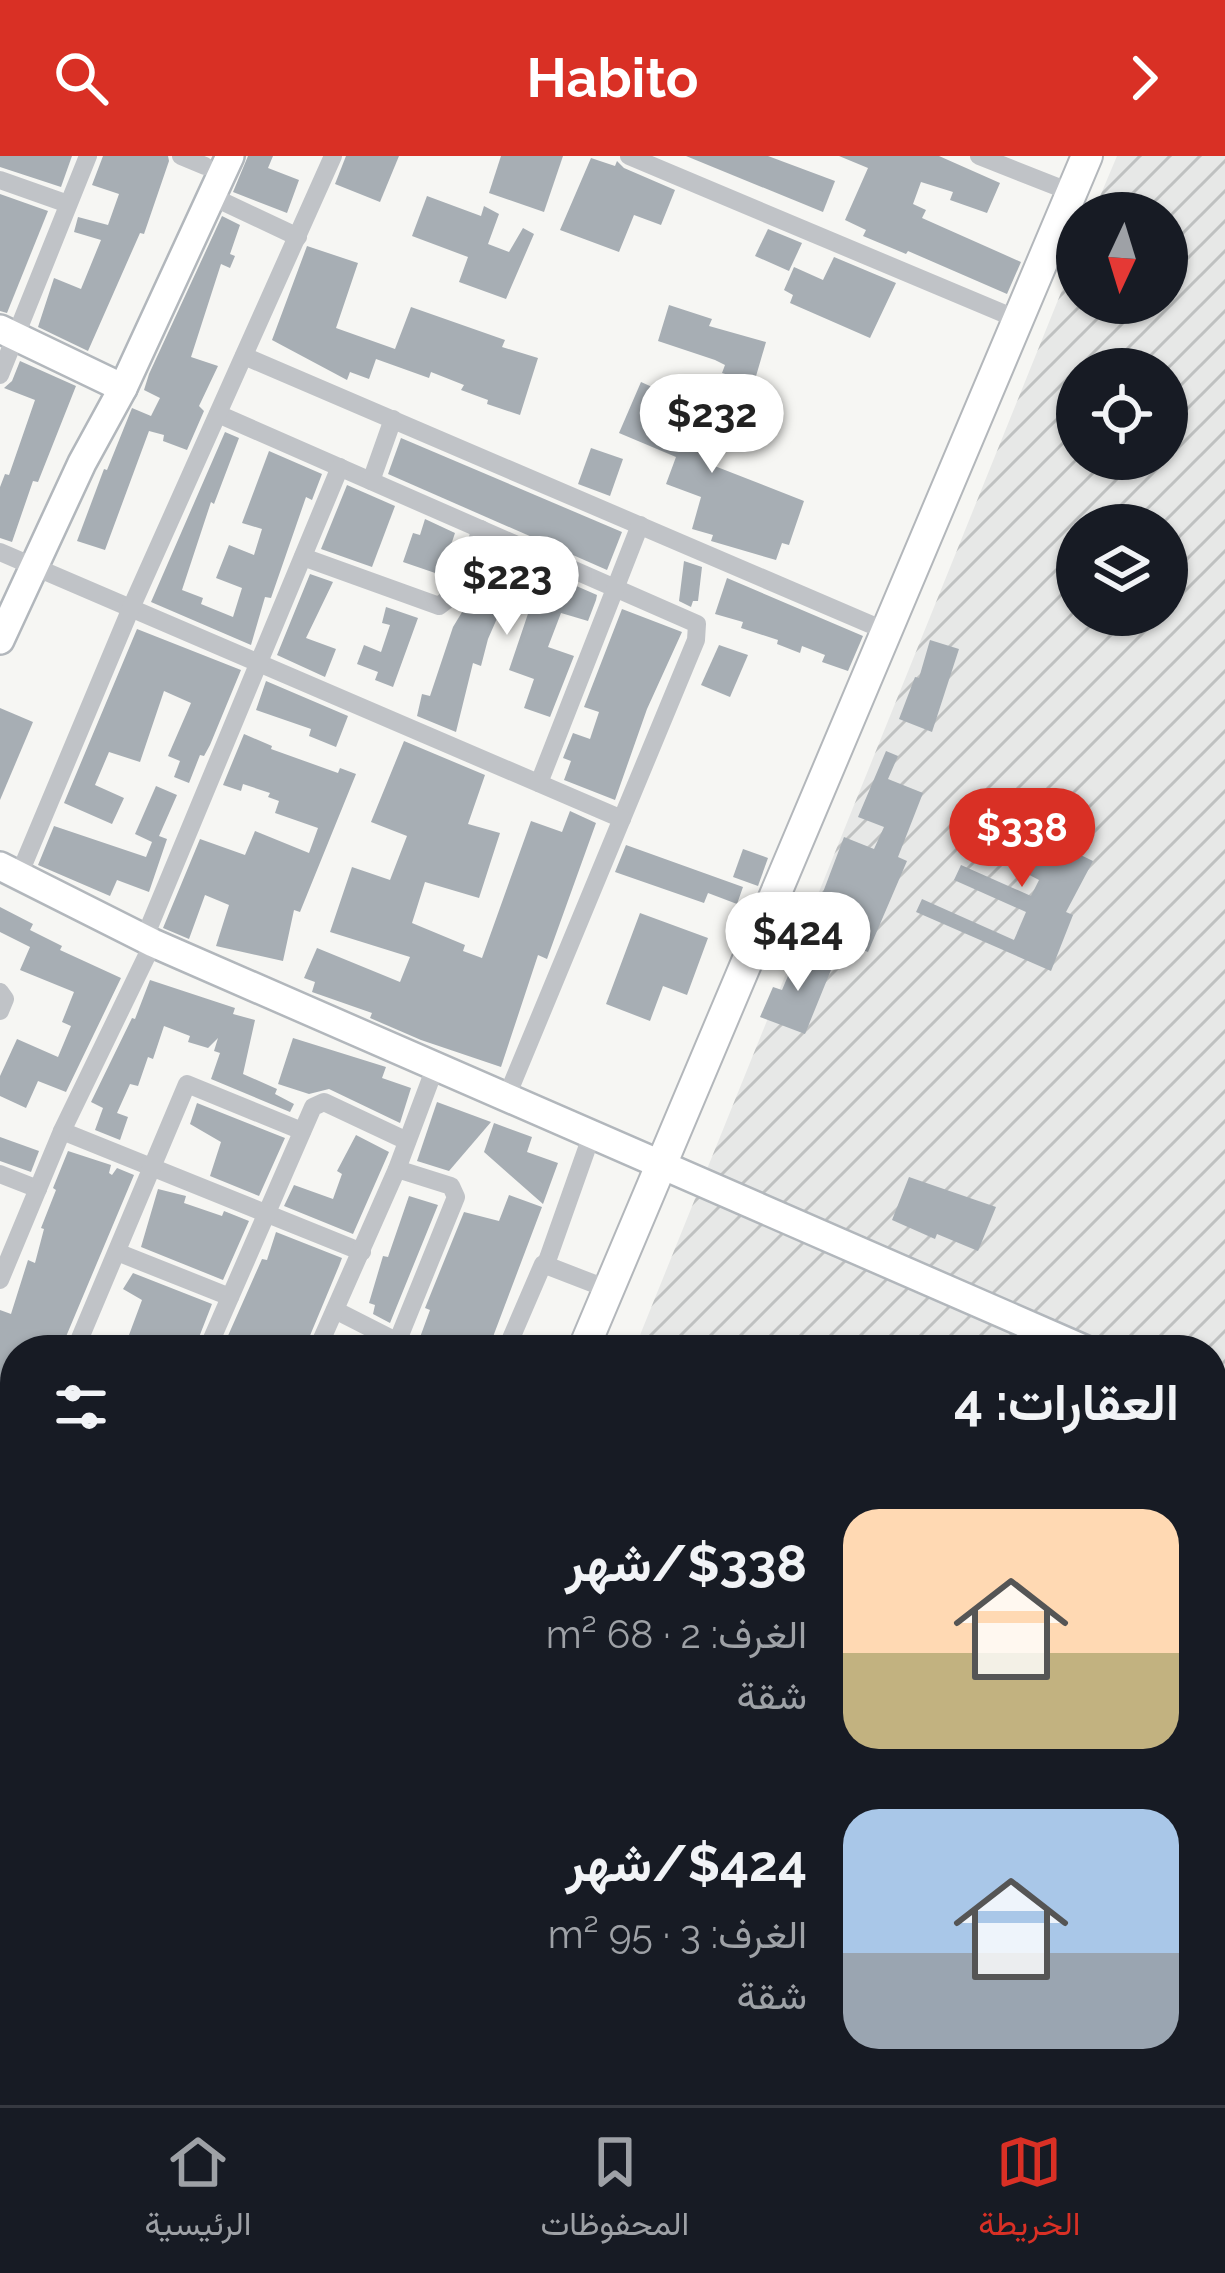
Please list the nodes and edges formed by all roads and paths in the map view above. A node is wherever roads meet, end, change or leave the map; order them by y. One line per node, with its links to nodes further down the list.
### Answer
1 (88, 156): 12 (street)
2 (333, 156): 14 (street)
3 (628, 156): 15 (street)
4 (979, 156): 9 (street)
5 (1087, 156): 10 (main road)
6 (1098, 156): 46 (main road)
7 (206, 159): 11 (street); 19 (street)
8 (0, 180): 12 (street)
9 (1070, 192)
10 (1073, 192)
11 (211, 196): 14 (street); 19 (street)
12 (68, 204): 16 (street)
13 (1056, 233): 15 (main road)
14 (298, 238): 17 (street)
15 (1019, 320): 31 (main road)
16 (9, 333): 18 (street); 19 (street)
17 (244, 356): 20 (street); 21 (street)
18 (0, 375)
19 (117, 384): 28 (street)
20 (218, 414): 22 (street); 30 (street)
21 (394, 419): 23 (street); 24 (street)
22 (340, 467): 23 (street); 27 (street)
23 (371, 481): 25 (street)
24 (640, 525): 29 (street); 31 (street)
25 (481, 530): 27 (street); 29 (street)
26 (0, 552): 28 (street)
27 (303, 557): 33 (street)
28 (32, 566): 30 (street); 32 (street)
29 (615, 587): 34 (street); 35 (street)
30 (131, 608): 33 (street); 36 (street)
31 (886, 632): 46 (main road)
32 (0, 640)
33 (261, 662): 34 (street); 37 (street)
34 (539, 783): 35 (street)
35 (622, 819): 41 (street)
36 (5, 869): 37 (street)
37 (148, 941): 40 (street); 43 (street)
38 (0, 992): 39 (street)
39 (0, 1011)
40 (436, 1065): 41 (street); 45 (street)
41 (507, 1096): 44 (street)
42 (302, 1130): 45 (street); 47 (street); 51 (street)
43 (62, 1131): 47 (street); 50 (street)
44 (592, 1134): 46 (street); 54 (street)
45 (407, 1141): 48 (street)
46 (665, 1166): 56 (main road); 67 (street)
47 (152, 1167): 51 (street); 52 (street)
48 (397, 1169): 53 (street); 63 (street)
49 (0, 1174): 50 (street)
50 (38, 1189): 55 (street)
51 (267, 1214): 53 (street); 57 (street)
52 (117, 1252): 57 (street); 59 (street)
53 (362, 1252): 58 (street)
54 (546, 1264): 56 (street); 64 (street)
55 (0, 1277)
56 (614, 1291): 65 (main road); 66 (main road)
57 (230, 1297): 60 (street)
58 (334, 1310): 61 (street); 62 (street)
59 (81, 1335)
60 (214, 1335)
61 (323, 1335)
62 (384, 1335)
63 (400, 1335)
64 (512, 1335)
65 (591, 1335)
66 (601, 1335)
67 (1052, 1335)

